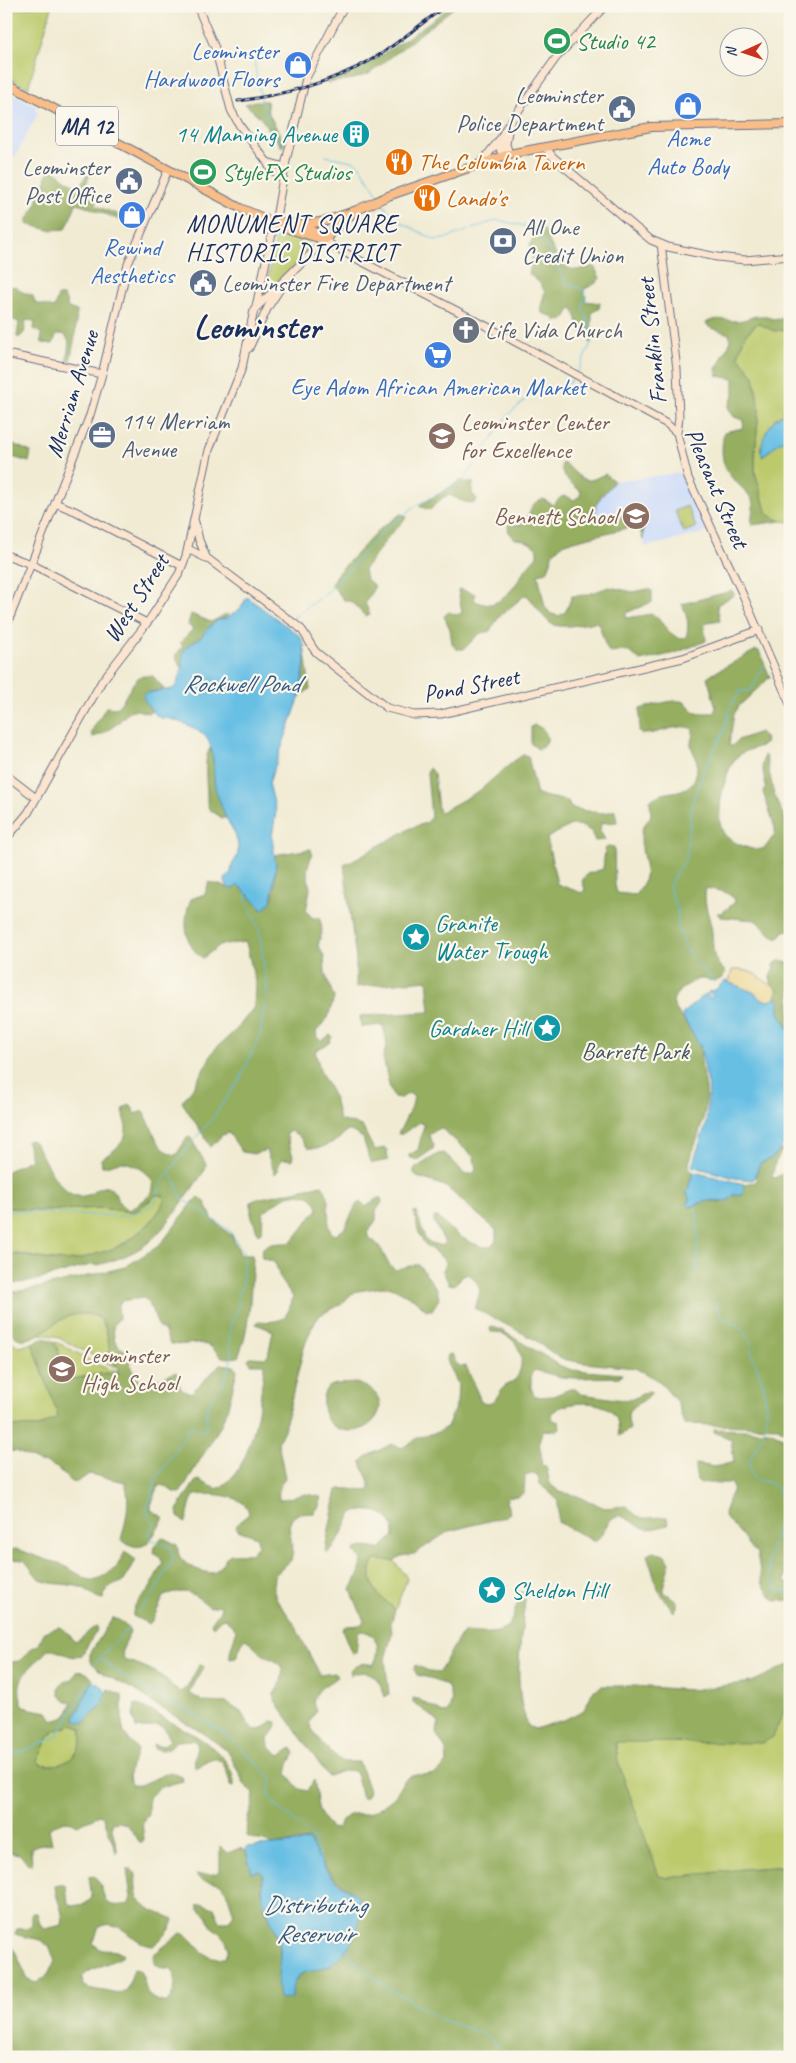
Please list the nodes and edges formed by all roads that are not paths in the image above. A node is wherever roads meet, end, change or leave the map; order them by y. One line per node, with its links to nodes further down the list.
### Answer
1 (197, 6): 10 (street)
2 (344, 6): 12 (street, West Street)
3 (605, 6): 6 (street)
4 (6, 83): 13 (main road, MA 12)
5 (790, 124): 8 (main road, MA 12)
6 (509, 125): 7 (street); 9 (street)
7 (502, 134): 9 (street); 11 (street)
8 (545, 147): 9 (main road, MA 12); 19 (street)
9 (506, 155): 11 (main road, MA 12)
10 (267, 162): 12 (street); 14 (street)
11 (481, 163): 15 (main road, MA 12)
12 (285, 167): 14 (street, West Street)
13 (168, 170): 16 (main road, MA 12); 25 (street, Merriam Avenue)
14 (283, 176): 16 (street, West Street)
15 (357, 210): 17 (main road, MA 12); 18 (main road, MA 12)
16 (274, 222): 17 (main road, MA 12); 18 (main road, MA 12); 22 (street, West Street)
17 (301, 225): 18 (main road)
18 (325, 240): 21 (street); 26 (street, Pleasant Street)
19 (661, 244): 20 (street); 26 (street, Franklin Street)
20 (790, 256)
21 (284, 282): 22 (street); 24 (street, West Street)
22 (256, 306): 24 (street, West Street)
23 (6, 354): 25 (street)
24 (245, 354): 28 (street, West Street)
25 (102, 374): 27 (street, Merriam Avenue)
26 (677, 433): 36 (street, Pleasant Street)
27 (55, 503): 32 (street, Merriam Avenue); 33 (street)
28 (194, 520): 29 (street, West Street); 31 (street, Pond Street)
29 (188, 549): 31 (street, Pond Street); 33 (street, West Street)
30 (6, 555): 32 (street)
31 (208, 559): 36 (street, Pond Street)
32 (32, 564): 34 (street); 35 (street, Merriam Avenue)
33 (182, 566): 34 (street, West Street)
34 (147, 623): 39 (street, West Street)
35 (6, 627)
36 (758, 630): 37 (street, Pleasant Street)
37 (790, 704)
38 (6, 775): 39 (street)
39 (36, 798): 40 (street, West Street)
40 (6, 839)

